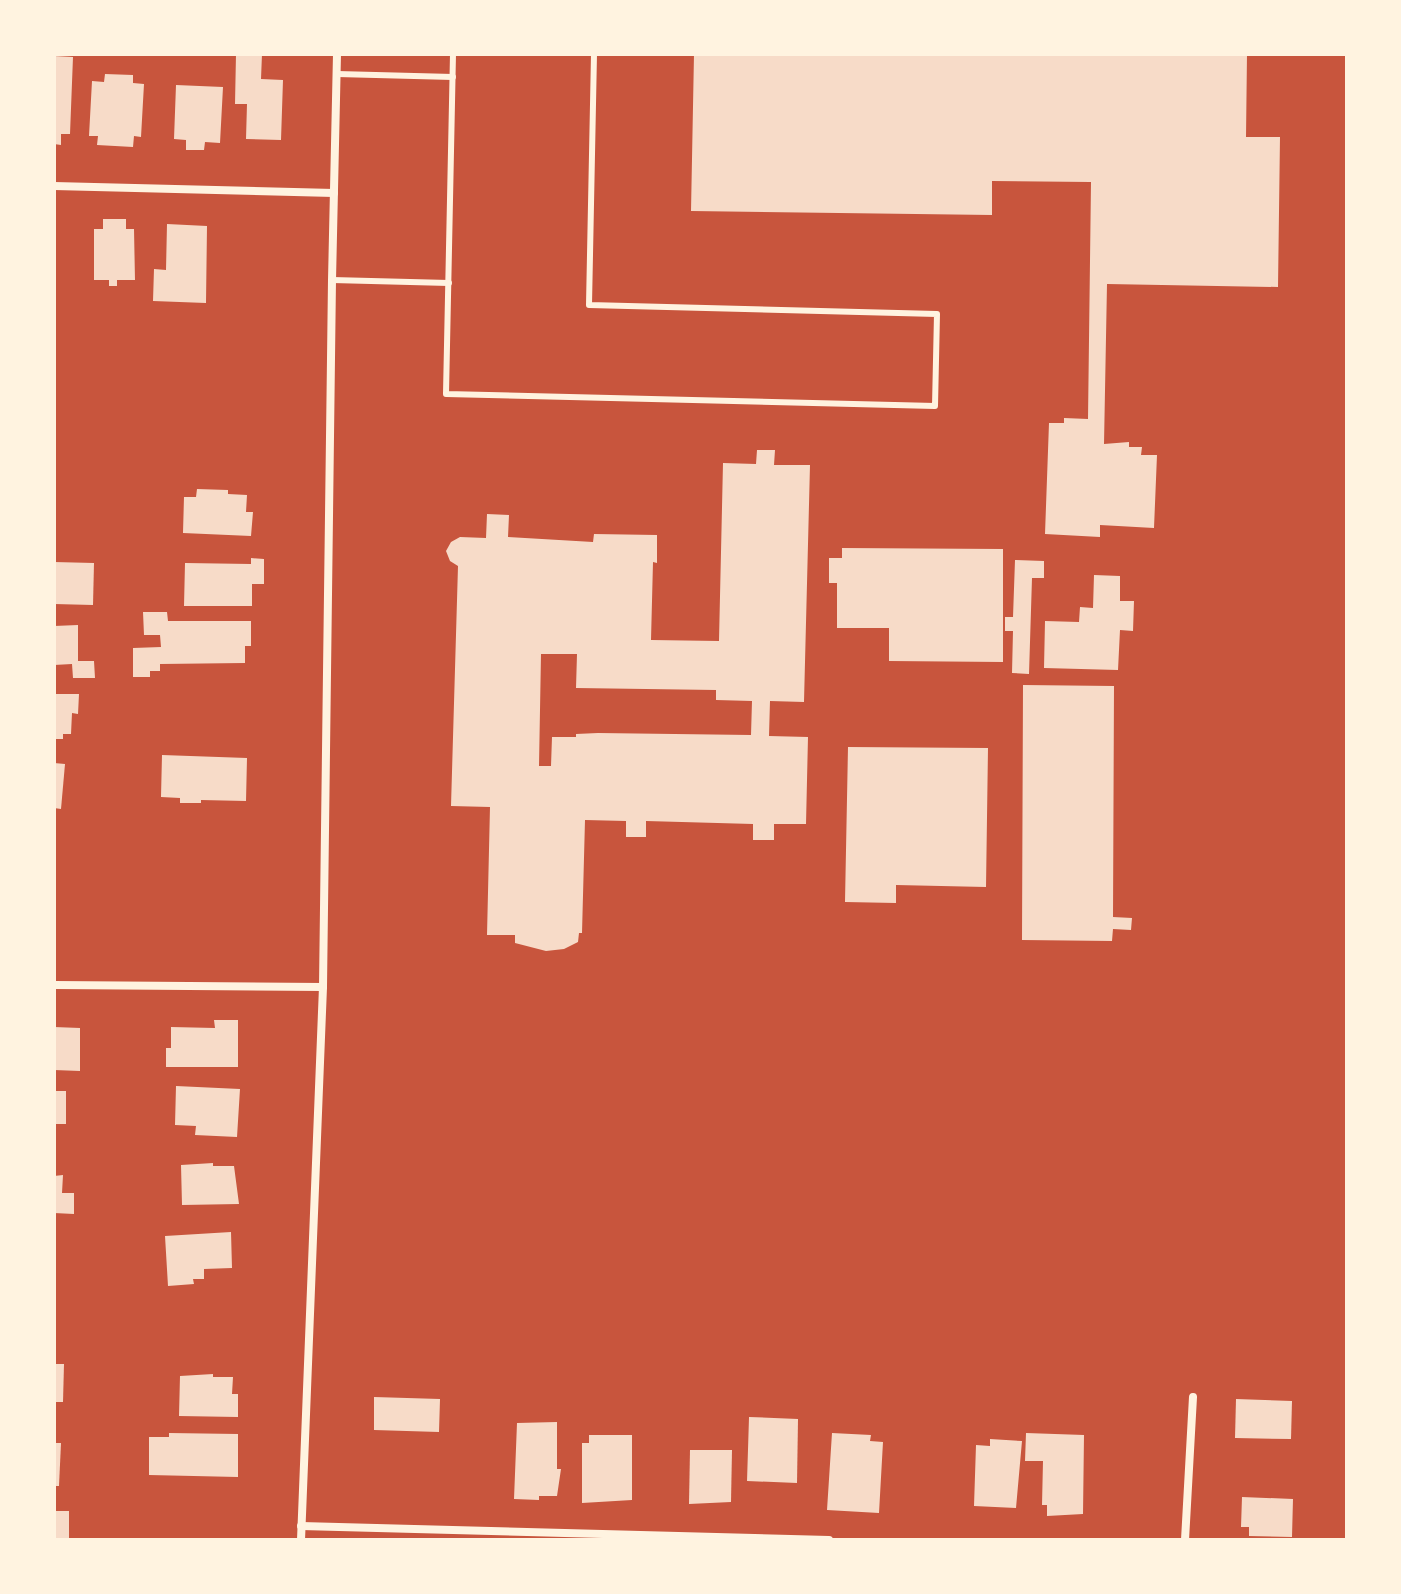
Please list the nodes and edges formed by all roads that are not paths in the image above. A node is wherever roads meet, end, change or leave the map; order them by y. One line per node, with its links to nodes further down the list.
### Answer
1 (337, 54): 4 (street)
2 (453, 54): 5 (lane)
3 (594, 54): 9 (lane)
4 (337, 74): 5 (lane); 7 (street)
5 (453, 77): 9 (lane)
6 (54, 186): 7 (street)
7 (334, 193): 8 (street)
8 (332, 280): 9 (lane); 11 (street)
9 (449, 283)
10 (54, 985): 11 (street)
11 (323, 987): 13 (street)
12 (1193, 1397): 16 (street)
13 (301, 1526): 14 (street); 15 (street)
14 (301, 1540)
15 (829, 1540)
16 (1185, 1540)

